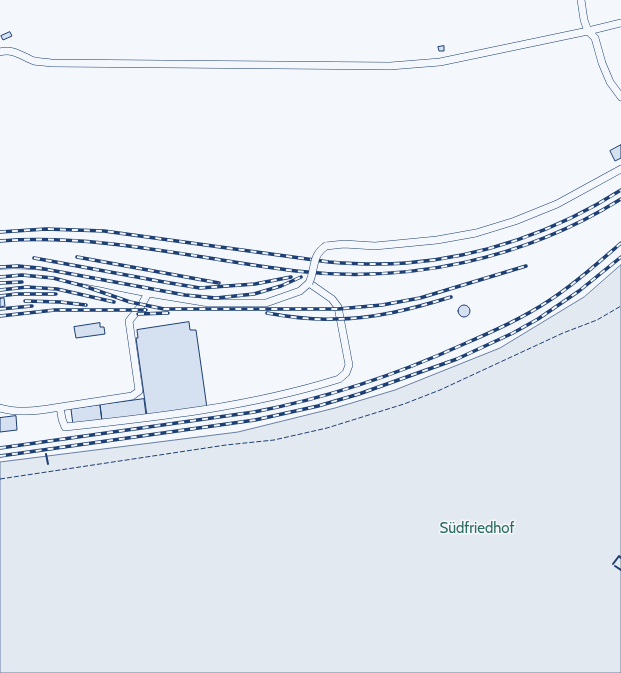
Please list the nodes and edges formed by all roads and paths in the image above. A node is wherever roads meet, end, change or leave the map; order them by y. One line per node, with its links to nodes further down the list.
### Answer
1 (581, 0): 3 (lane)
2 (621, 24): 3 (lane)
3 (588, 32): 4 (lane); 5 (lane)
4 (0, 52)
5 (621, 97)
6 (621, 169): 8 (lane, bridge)
7 (0, 273): 9 (lane)
8 (309, 283): 9 (lane); 10 (lane)
9 (148, 293): 10 (lane)
10 (60, 407): 11 (lane)
11 (0, 408)

